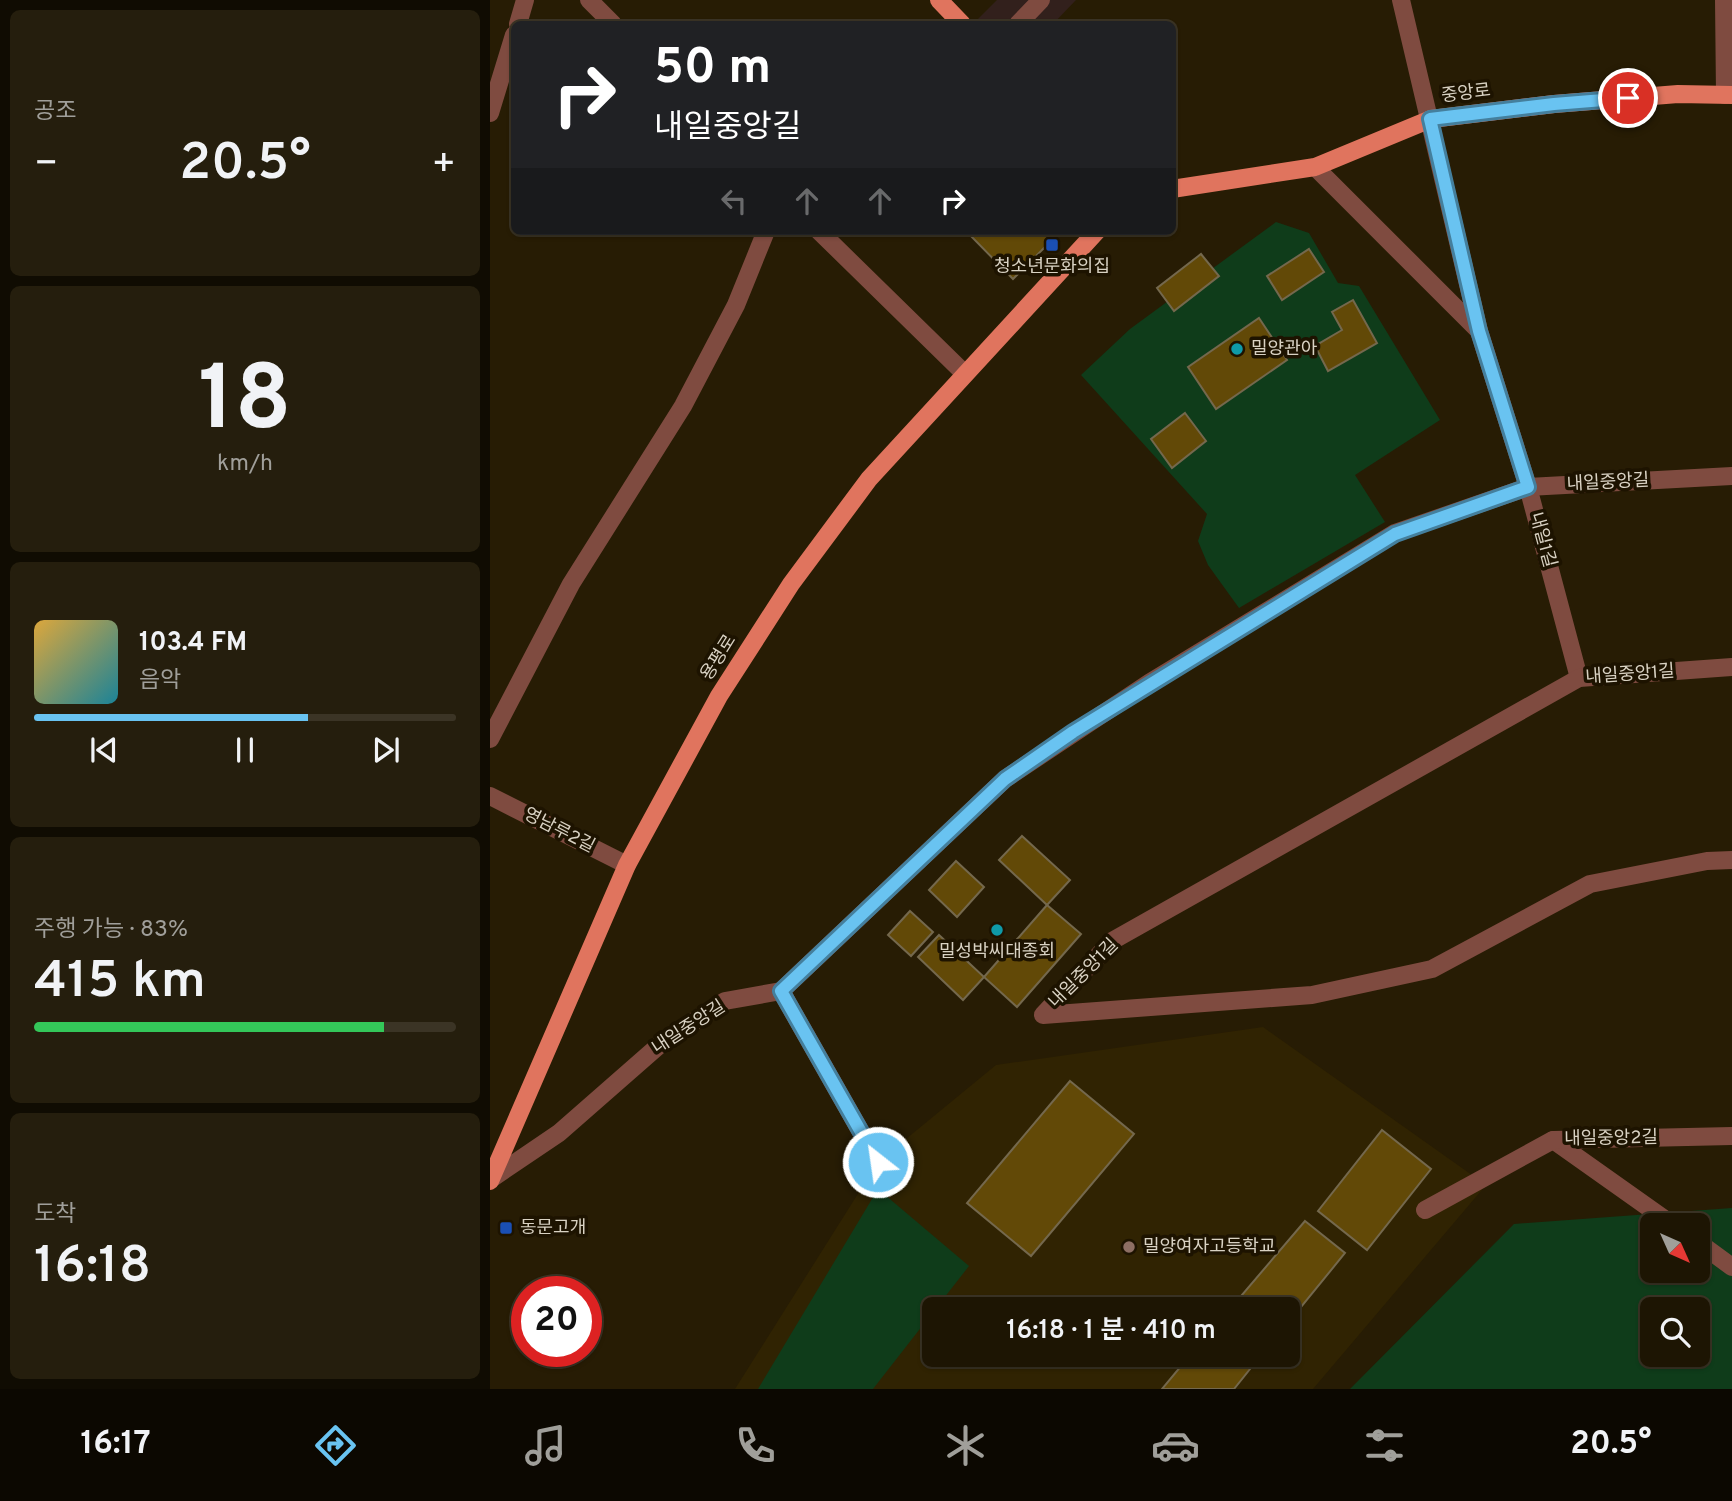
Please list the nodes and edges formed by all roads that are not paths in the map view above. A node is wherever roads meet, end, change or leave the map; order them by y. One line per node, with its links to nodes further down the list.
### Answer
1 (525, 0): 7 (street)
2 (589, 0): 8 (street)
3 (939, 0): 9 (main road)
4 (1041, 0): 10 (street)
5 (1401, 0): 14 (street, 내일1길)
6 (1724, 0): 12 (street)
7 (519, 21)
8 (610, 21)
9 (959, 21)
10 (1021, 21)
11 (511, 45): 13 (street)
12 (1728, 95): 14 (main road, 중앙로)
13 (490, 113)
14 (1430, 119): 15 (main road, 중앙로); 20 (street, 내일1길)
15 (1315, 166): 16 (main road, 중앙로); 20 (street)
16 (1176, 188)
17 (764, 235): 26 (street)
18 (823, 235): 21 (street)
19 (1093, 235): 21 (main road, 용평로)
20 (1479, 331): 23 (street, 내일1길)
21 (965, 374): 29 (main road, 용평로)
22 (1732, 476): 23 (street, 내일중앙길)
23 (1528, 487): 25 (street, 내일1길); 30 (street, 내일중앙길)
24 (1732, 667): 25 (street, 내일중앙1길)
25 (1579, 678): 28 (street, 내일중앙1길)
26 (490, 739)
27 (490, 796): 29 (street, 영남루2길)
28 (1732, 860)
29 (627, 865): 34 (main road, 용평로)
30 (781, 991): 33 (street); 34 (street, 내일중앙길)
31 (1732, 1136): 32 (street, 내일중앙2길)
32 (1553, 1140): 35 (street); 36 (street, 내일중앙2길)
33 (878, 1162)
34 (490, 1180)
35 (1425, 1210)
36 (1656, 1213)
37 (1710, 1251): 38 (street)
38 (1732, 1267)

